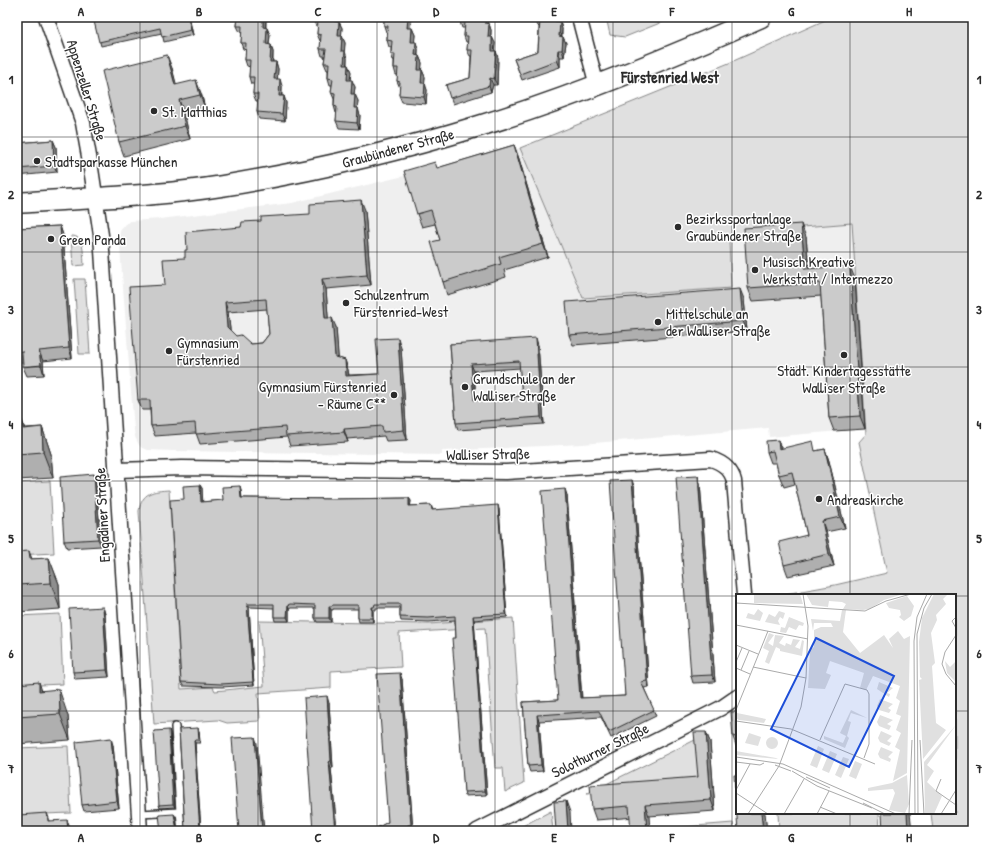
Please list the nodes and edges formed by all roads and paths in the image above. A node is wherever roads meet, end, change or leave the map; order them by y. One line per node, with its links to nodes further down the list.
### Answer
1 (46, 17): 5 (street, Appenzeller Straße)
2 (579, 17): 4 (street)
3 (761, 17): 4 (street, Graubündener Straße)
4 (597, 86): 5 (street, Graubündener Straße)
5 (96, 198): 6 (street, Graubündener Straße); 7 (street, Engadiner Straße)
6 (17, 204)
7 (117, 470): 8 (street, Walliser Straße); 12 (street, Engadiner Straße)
8 (744, 594)
9 (736, 698): 15 (street, Solothurner Straße)
10 (175, 727): 11 (lane)
11 (180, 812): 12 (lane); 14 (lane)
12 (139, 814): 13 (street, Engadiner Straße)
13 (140, 831)
14 (182, 831)
15 (476, 831)

